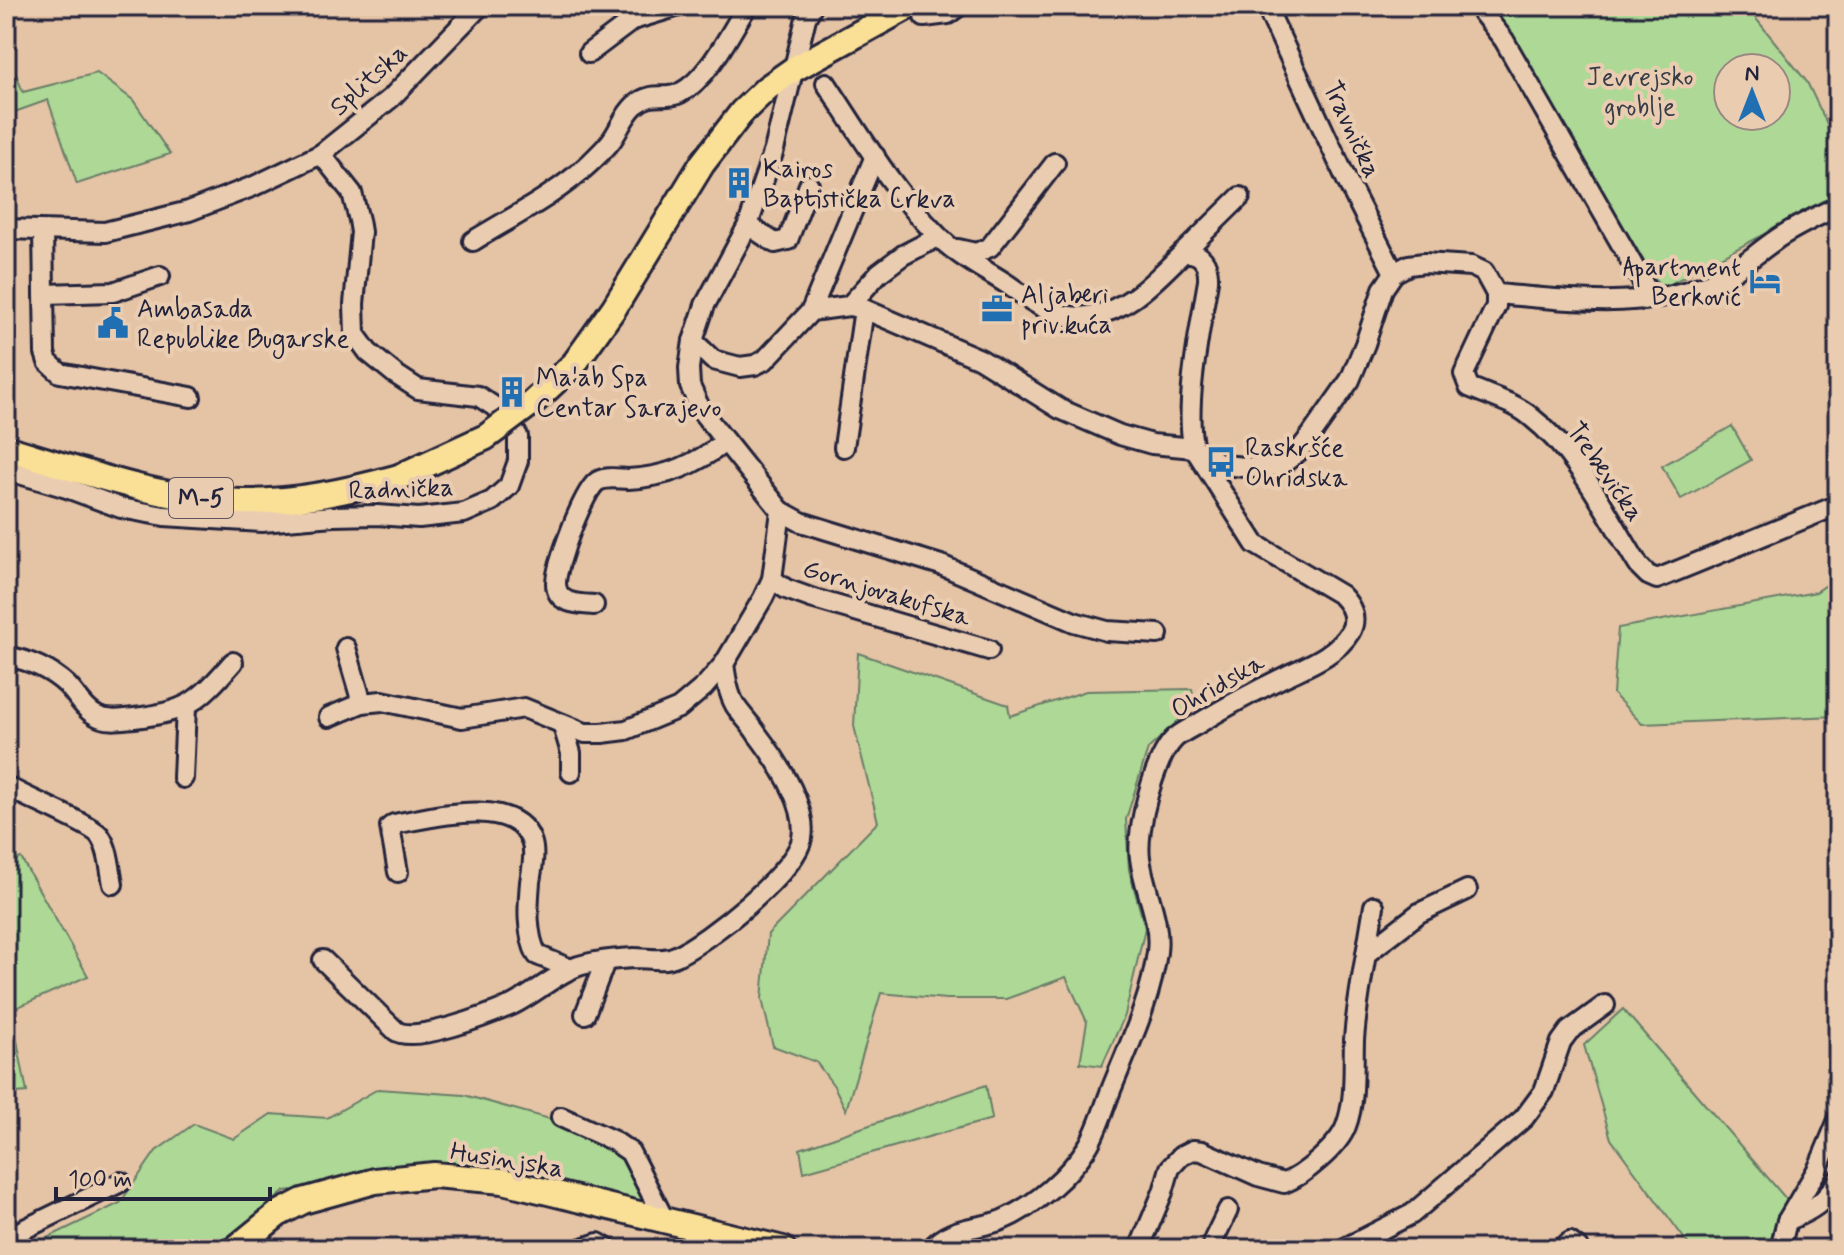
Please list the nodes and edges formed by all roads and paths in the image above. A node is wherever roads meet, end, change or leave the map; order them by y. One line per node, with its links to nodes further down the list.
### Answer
1 (480, 6): 12 (street, Splitska)
2 (679, 6): 9 (street)
3 (747, 6): 21 (street)
4 (812, 6): 10 (street)
5 (959, 6): 8 (street)
6 (1266, 6): 24 (street, Travnička)
7 (1477, 6): 28 (street)
8 (909, 12): 10 (main road, M-5)
9 (589, 53)
10 (794, 69): 18 (street); 38 (main road, M-5, bridge)
11 (826, 83): 13 (street)
12 (321, 154): 20 (street); 38 (street, Radnička)
13 (875, 156): 22 (street); 30 (street)
14 (1055, 163): 22 (street)
15 (809, 185): 18 (street)
16 (1240, 197): 23 (street)
17 (1838, 206): 28 (street)
18 (748, 225): 31 (street)
19 (6, 229): 20 (street)
20 (43, 231): 26 (street)
21 (473, 241)
22 (945, 242): 23 (street); 29 (street)
23 (1183, 253): 36 (street)
24 (1394, 273): 27 (street); 36 (street)
25 (160, 276): 26 (street)
26 (44, 294): 32 (street)
27 (1496, 294): 28 (street); 39 (street, Trebevićka)
28 (1644, 300)
29 (856, 307): 30 (street); 34 (street); 36 (street)
30 (811, 311): 31 (street)
31 (693, 341): 33 (street)
32 (191, 397)
33 (725, 442): 40 (street); 42 (street)
34 (844, 447)
35 (6, 448): 38 (main road, M-5)
36 (1194, 448): 79 (street, Ohridska)
37 (6, 470): 38 (street)
38 (66, 477)
39 (1838, 505)
40 (781, 511): 41 (street, Gornjovakufska); 43 (street)
41 (772, 579): 45 (street, Gornjovakufska); 48 (street, Gornjovakufska)
42 (594, 605)
43 (1158, 634)
44 (346, 648): 49 (street)
45 (989, 650)
46 (6, 656): 50 (street)
47 (233, 662): 50 (street)
48 (724, 664): 52 (street, Gornjovakufska); 62 (street)
49 (362, 703): 51 (street, Gornjovakufska); 52 (street, Gornjovakufska)
50 (186, 707): 54 (street)
51 (329, 717)
52 (563, 726): 53 (street)
53 (571, 772)
54 (183, 778)
55 (6, 786): 57 (street)
56 (398, 872): 63 (street)
57 (113, 884)
58 (1467, 890): 60 (street)
59 (1374, 906): 60 (street)
60 (1366, 954): 80 (street)
61 (323, 960): 63 (street)
62 (605, 962): 63 (street); 65 (street)
63 (571, 969)
64 (1605, 1005): 82 (street)
65 (585, 1014)
66 (561, 1117): 71 (street)
67 (1838, 1120): 72 (street)
68 (1838, 1180): 72 (street)
69 (121, 1182): 73 (street)
70 (1228, 1210): 81 (street)
71 (665, 1221): 74 (main road, Husinjska); 75 (main road, Husinjska)
72 (1787, 1221): 85 (street)
73 (6, 1238)
74 (755, 1245): 78 (main road, Husinjska)
75 (235, 1249)
76 (580, 1249): 77 (street)
77 (608, 1249)
78 (783, 1249)
79 (931, 1249)
80 (1139, 1249)
81 (1213, 1249)
82 (1343, 1249)
83 (1559, 1249): 84 (street)
84 (1579, 1249)
85 (1780, 1249)

